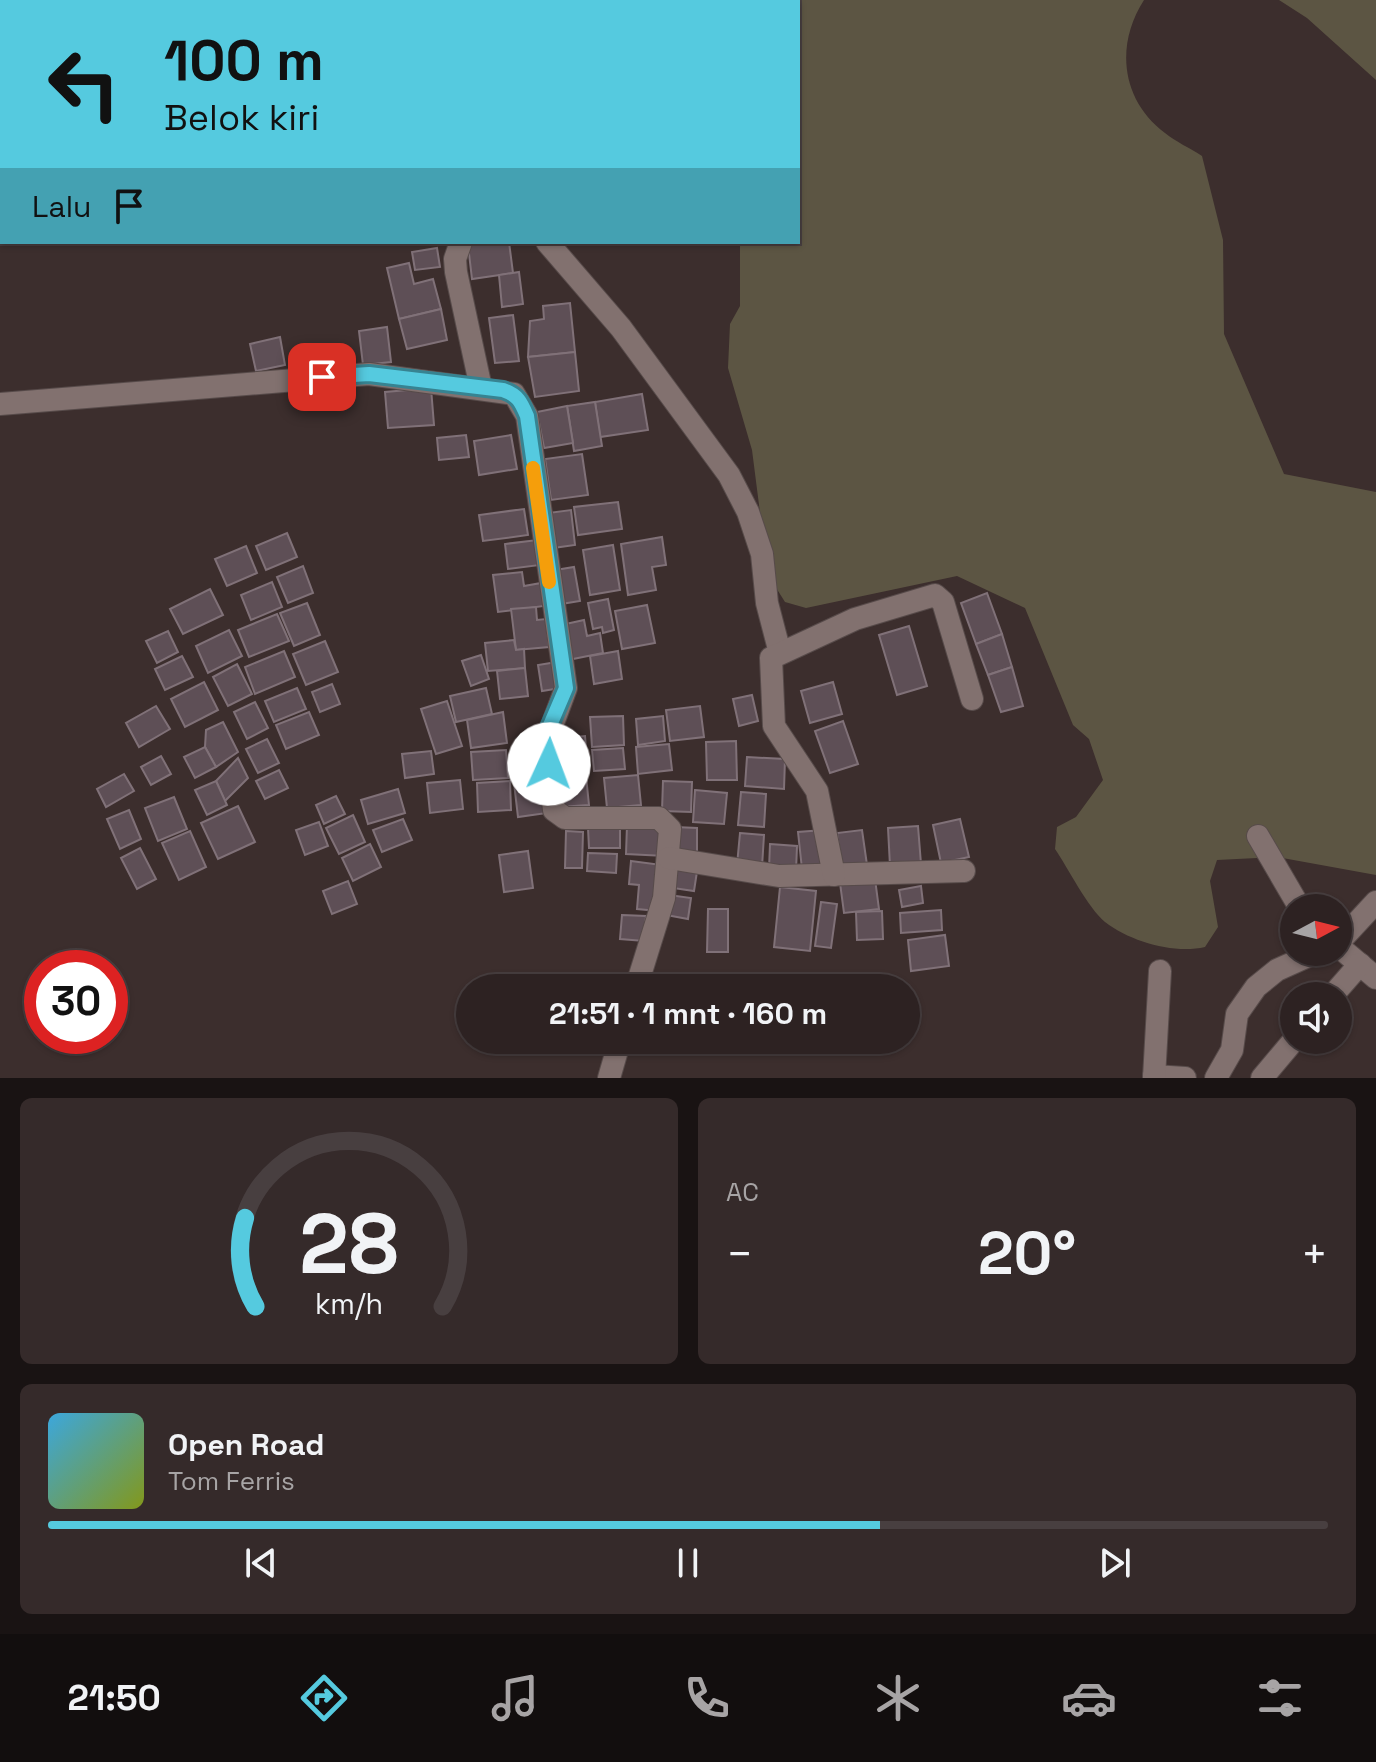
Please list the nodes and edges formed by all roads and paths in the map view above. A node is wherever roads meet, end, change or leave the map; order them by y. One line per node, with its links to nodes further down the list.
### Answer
1 (460, 244): 3 (street)
2 (549, 244): 5 (street)
3 (481, 388): 4 (street); 8 (street)
4 (0, 404)
5 (780, 653): 6 (street); 10 (street)
6 (972, 699)
7 (1258, 836): 11 (street)
8 (669, 858): 10 (street); 18 (street)
9 (964, 871): 10 (street)
10 (834, 875)
11 (1292, 894)
12 (1376, 902): 13 (street)
13 (1352, 929)
14 (1352, 957): 17 (street)
15 (1286, 966): 24 (street)
16 (1160, 971): 21 (street)
17 (1368, 971)
18 (640, 974)
19 (616, 1054): 22 (street)
20 (1282, 1054): 25 (street)
21 (1154, 1077): 23 (street)
22 (609, 1078)
23 (1185, 1078)
24 (1216, 1078)
25 (1262, 1078)

